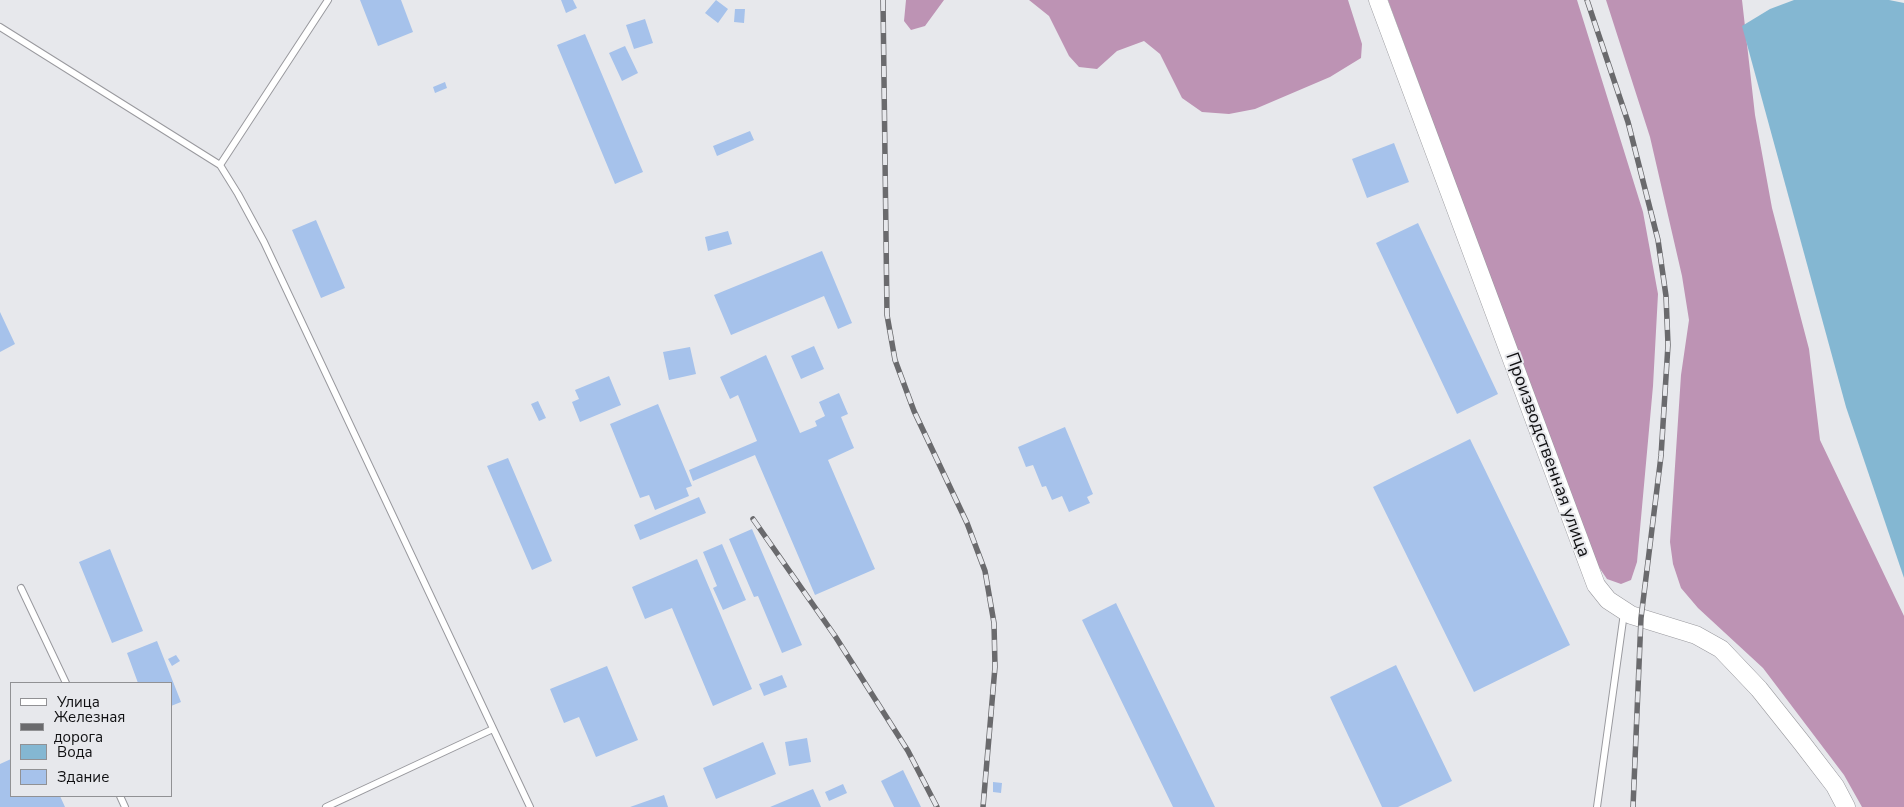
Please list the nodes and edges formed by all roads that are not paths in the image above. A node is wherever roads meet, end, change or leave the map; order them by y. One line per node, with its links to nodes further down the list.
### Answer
1 (328, 0): 4 (lane)
2 (1378, 0): 6 (street, Производственная улица)
3 (0, 26): 4 (lane)
4 (220, 165): 8 (lane)
5 (21, 588): 7 (lane)
6 (1624, 610): 11 (lane); 12 (street, Производственная улица)
7 (66, 682)
8 (493, 729): 9 (lane); 10 (lane)
9 (326, 807)
10 (530, 807)
11 (1597, 807)
12 (1846, 807)

